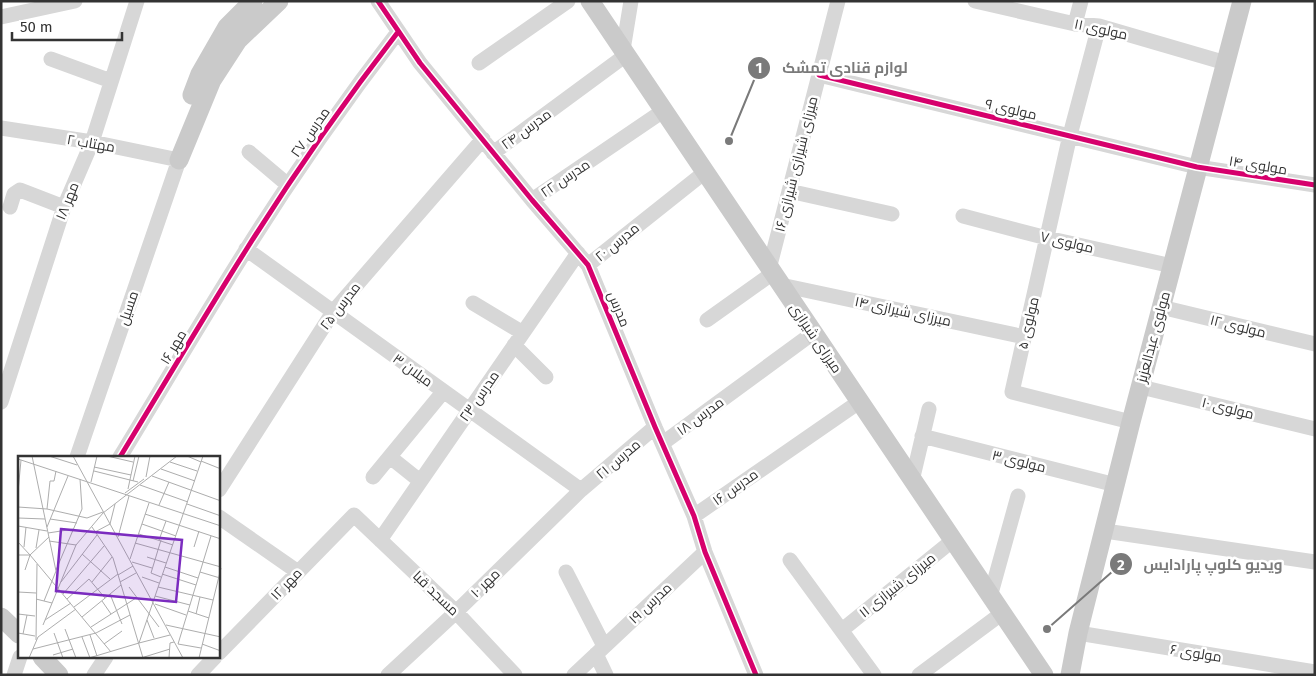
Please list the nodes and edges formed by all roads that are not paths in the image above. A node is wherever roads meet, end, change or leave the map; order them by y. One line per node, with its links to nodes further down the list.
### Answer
1 (75, 1): 13 (street)
2 (137, 1): 22 (street, مهر ۱۸)
3 (253, 1): 30 (main road)
4 (279, 1): 30 (main road)
5 (378, 1): 16 (street, مدرس)
6 (568, 1): 19 (street)
7 (590, 1): 17 (main road, میرزای شیرازی)
8 (631, 1): 17 (street)
9 (838, 1): 21 (street, میرزای شیرازی شیرازی ۱۶)
10 (974, 1): 14 (street, مولوی ۱۱)
11 (1081, 1): 14 (street)
12 (1242, 1): 20 (main road, مولوی عبدالعزیز)
13 (1, 17)
14 (1076, 24): 15 (street, مولوی ۱۱)
15 (1099, 26): 20 (street, مولوی ۱۱); 25 (street, مولوی ۵)
16 (398, 32): 26 (street, مدرس); 33 (street, مدرس ۲۷)
17 (624, 52): 23 (main road, میرزای شیرازی); 29 (street, مدرس ۲۴)
18 (51, 59): 22 (street)
19 (479, 63)
20 (1226, 63): 31 (main road, مولوی عبدالعزیز)
21 (819, 76): 25 (street, مولوی ۹); 35 (street, میرزای شیرازی شیرازی ۱۶)
22 (111, 80): 27 (street, مهر ۱۸)
23 (664, 111): 32 (main road, میرزای شیرازی); 36 (street, مدرس ۲۲)
24 (1, 128): 27 (street, مهتاب ۲)
25 (1070, 135): 31 (street, مولوی ۹); 41 (street, مولوی ۵)
26 (483, 139): 29 (street, مدرس); 49 (street, مدرس ۲۵)
27 (92, 142): 30 (street, مهتاب ۲); 38 (street, مهر ۱۸)
28 (249, 152): 33 (street)
29 (493, 153): 36 (street, مدرس)
30 (180, 160): 67 (street, مسیل)
31 (1197, 167): 34 (street, مولوی ۱۴); 45 (main road, مولوی عبدالعزیز)
32 (705, 172): 44 (street, مدرس ۲۰); 46 (main road, میرزای شیرازی)
33 (288, 185): 42 (street, مدرس ۲۷)
34 (1315, 185)
35 (790, 191): 39 (street); 46 (street, میرزای شیرازی شیرازی ۱۶)
36 (532, 200): 43 (street, مدرس)
37 (10, 207): 38 (street)
38 (64, 207): 58 (street, مهر ۱۸)
39 (892, 214)
40 (963, 216): 41 (street, مولوی ۷)
41 (1047, 238): 45 (street, مولوی ۷); 52 (street, مولوی ۵)
42 (246, 249): 49 (street, میلان ۳); 68 (street, مهر ۱۶)
43 (578, 253): 44 (street, مدرس); 53 (street, مدرس ۲۳)
44 (588, 265): 63 (street, مدرس)
45 (1172, 266): 48 (main road, مولوی عبدالعزیز)
46 (774, 276): 50 (street); 51 (main road, میرزای شیرازی); 52 (street, میرزای شیرازی ۱۴)
47 (472, 303): 53 (street)
48 (1161, 307): 54 (street, مولوی ۱۲); 56 (main road, مولوی عبدالعزیز)
49 (333, 312): 57 (street, میلان ۳); 74 (street, مدرس ۲۵)
50 (707, 320)
51 (813, 333): 59 (main road, میرزای شیرازی); 66 (street, مدرس ۱۸)
52 (1025, 337): 62 (street, مولوی ۵)
53 (519, 339): 55 (street); 61 (street, مدرس ۲۳)
54 (1315, 344)
55 (546, 377)
56 (1141, 386): 62 (main road, مولوی عبدالعزیز); 64 (street, مولوی ۱۰)
57 (443, 392): 61 (street, میلان ۳); 69 (street)
58 (1, 402)
59 (859, 402): 72 (main road, میرزای شیرازی); 78 (street, مدرس ۱۶)
60 (929, 409): 65 (street)
61 (469, 411): 71 (street, مدرس ۲۳); 75 (street, میلان ۳)
62 (1131, 422): 73 (main road, مولوی عبدالعزیز)
63 (655, 427): 66 (street, مدرس); 75 (street, مدرس ۲۱)
64 (1315, 430)
65 (922, 436): 72 (street); 73 (street, مولوی ۳)
66 (663, 443): 78 (street, مدرس)
67 (77, 456)
68 (121, 456)
69 (390, 457): 70 (street); 71 (street)
70 (373, 478)
71 (420, 481): 81 (street, مدرس ۲۳)
72 (912, 481): 82 (main road, میرزای شیرازی)
73 (1116, 485): 80 (main road, مولوی عبدالعزیز)
74 (220, 488)
75 (581, 490): 89 (street, مهر ۱۰)
76 (1018, 496): 88 (street)
77 (354, 515): 81 (street, مسجد قبا); 86 (street, مهر ۱۲)
78 (694, 516): 83 (street, مدرس)
79 (220, 517): 86 (street)
80 (1105, 531): 85 (street); 94 (main road, مولوی عبدالعزیز)
81 (380, 540): 89 (street, مسجد قبا)
82 (952, 540): 88 (main road, میرزای شیرازی); 92 (street, میرزای شیرازی ۱۱)
83 (705, 552): 95 (street, مدرس ۱۹); 102 (street, مدرس)
84 (790, 560): 92 (street)
85 (1315, 562)
86 (298, 572): 96 (street, مهر ۱۲)
87 (566, 572): 95 (street)
88 (990, 598): 90 (main road, میرزای شیرازی)
89 (456, 612): 108 (street, مهر ۱۰); 109 (street, مسجد قبا)
90 (1001, 614): 112 (street); 113 (main road, میرزای شیرازی)
91 (1, 617): 93 (main road)
92 (842, 630): 103 (street)
93 (18, 633)
94 (1078, 633): 101 (street, مولوی ۶); 114 (main road, مولوی عبدالعزیز)
95 (600, 650): 110 (street, مدرس ۱۹); 111 (street)
96 (220, 653)
97 (20, 658): 104 (street)
98 (43, 658): 105 (main road)
99 (105, 658): 106 (street)
100 (214, 658): 107 (street)
101 (1311, 672)
102 (754, 674)
103 (872, 674)
104 (14, 675)
105 (59, 675)
106 (94, 675)
107 (198, 675)
108 (388, 675)
109 (515, 675)
110 (574, 675)
111 (606, 675)
112 (919, 675)
113 (1044, 675)
114 (1070, 675)

